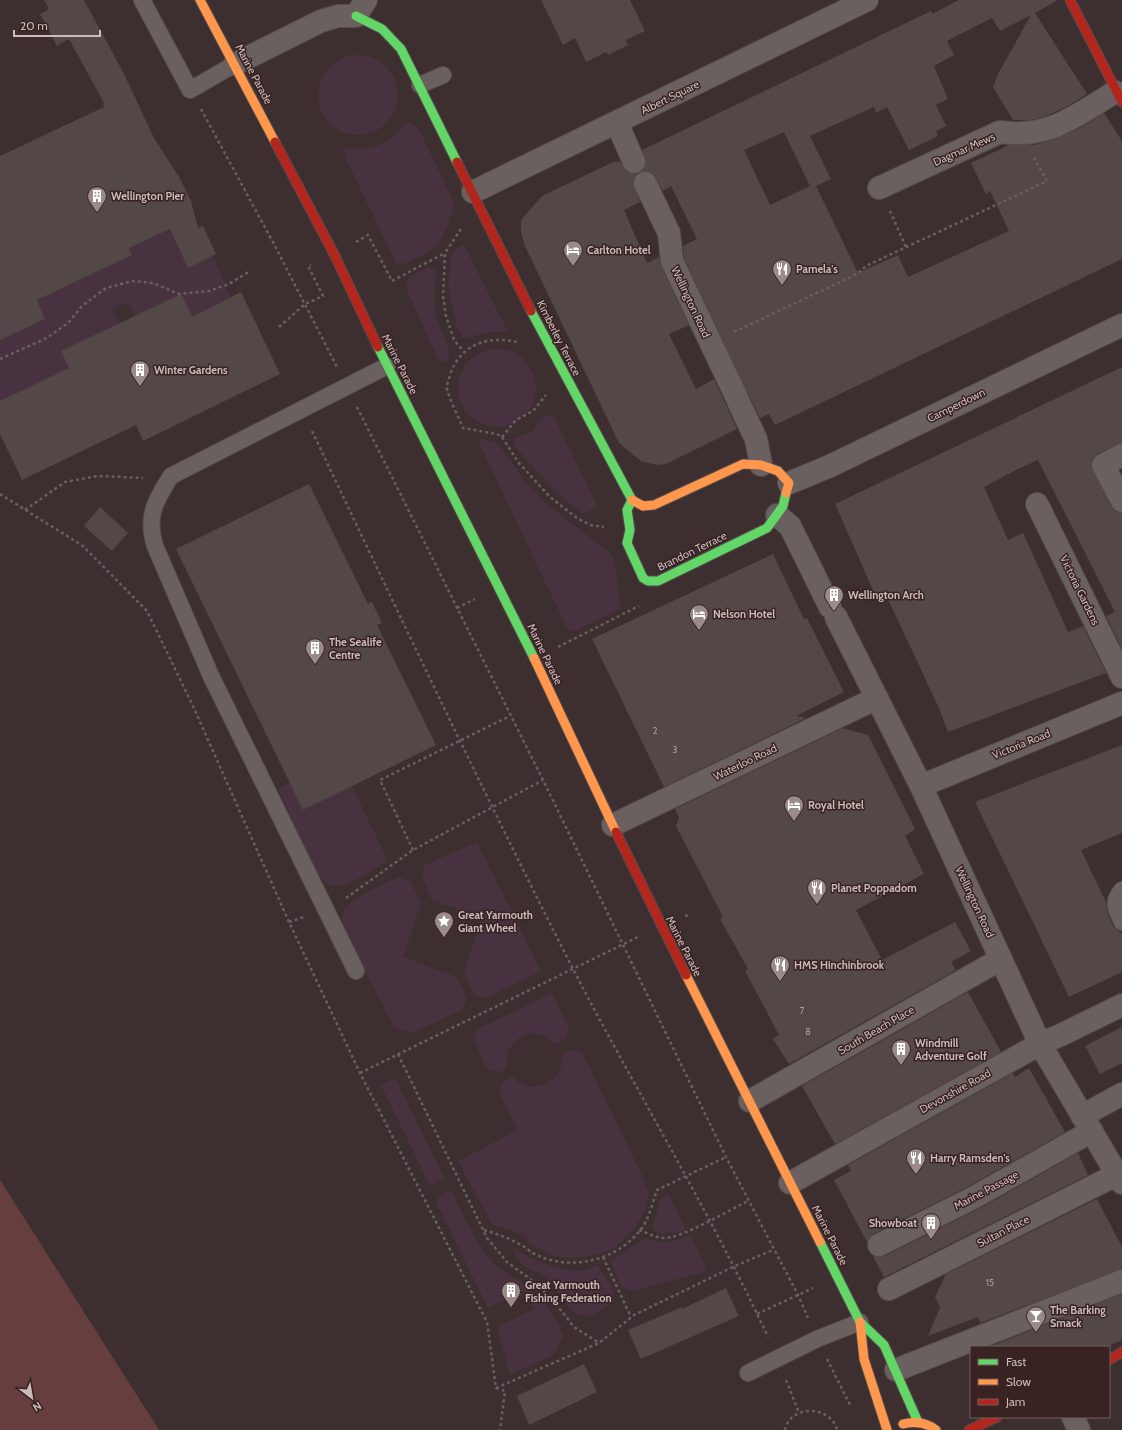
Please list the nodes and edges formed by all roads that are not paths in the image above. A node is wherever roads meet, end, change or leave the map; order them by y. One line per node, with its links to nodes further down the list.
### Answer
1 (142, 0): 6 (lane)
2 (200, 0): 6 (street, Marine Parade)
3 (867, 0): 10 (street, Albert Square)
4 (1070, 0): 9 (street)
5 (361, 8): 6 (street); 8 (street, Kimberley Terrace)
6 (235, 64): 16 (street, Marine Parade)
7 (443, 75): 8 (lane)
8 (420, 85): 14 (street, Kimberley Terrace)
9 (1119, 97): 13 (street, Dagmar Mews)
10 (617, 123): 11 (street); 14 (street, Albert Square)
11 (634, 162)
12 (646, 183): 18 (street, Wellington Road)
13 (878, 188)
14 (477, 198): 20 (street, Kimberley Terrace)
15 (1122, 325): 19 (street, Camperdown)
16 (387, 366): 28 (street, Marine Parade); 32 (lane)
17 (1122, 455): 21 (street)
18 (761, 465): 19 (street); 20 (street)
19 (789, 483): 23 (street)
20 (632, 500): 23 (street, Brandon Terrace)
21 (1122, 501)
22 (1037, 504): 24 (street, Victoria Gardens)
23 (777, 515): 25 (street, Wellington Road)
24 (1122, 677)
25 (876, 698): 27 (street, Wellington Road); 28 (street, Waterloo Road)
26 (1122, 704): 27 (street, Victoria Road)
27 (921, 786): 31 (street, Wellington Road)
28 (613, 825): 36 (street, Marine Parade)
29 (1122, 890): 30 (lane)
30 (1122, 922)
31 (1001, 959): 34 (street, Wellington Road); 36 (street, South Beach Place)
32 (356, 971)
33 (1122, 1004): 34 (street, Devonshire Road)
34 (1040, 1044): 37 (street, Wellington Road); 39 (street, Devonshire Road)
35 (1122, 1094): 37 (street, Marine Passage)
36 (750, 1101): 39 (street, Marine Parade)
37 (1087, 1123): 38 (street, Wellington Road); 40 (street, Marine Passage)
38 (1120, 1178): 42 (street, Sultan Place)
39 (790, 1184): 43 (street, Marine Parade)
40 (879, 1245)
41 (1122, 1281): 46 (street)
42 (888, 1289)
43 (860, 1322): 46 (street, Marine Parade); 47 (lane); 51 (street, Marine Parade)
44 (1122, 1352): 45 (street)
45 (1110, 1359)
46 (896, 1370): 50 (street, Marine Parade)
47 (748, 1373)
48 (995, 1418): 54 (street)
49 (1073, 1418): 55 (street)
50 (918, 1422): 52 (street); 53 (street)
51 (887, 1430)
52 (894, 1430)
53 (936, 1430)
54 (969, 1430)
55 (1079, 1430)

